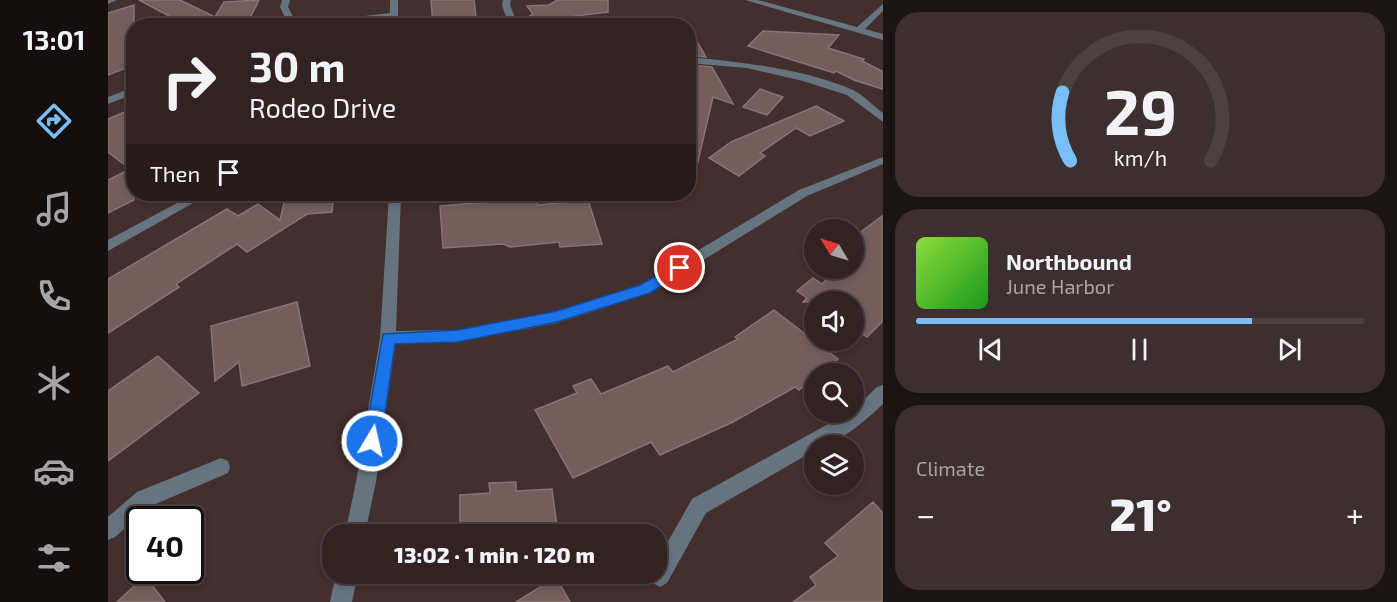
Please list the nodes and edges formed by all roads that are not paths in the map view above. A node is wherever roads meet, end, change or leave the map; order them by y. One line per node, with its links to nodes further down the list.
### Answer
1 (113, 0): 6 (street)
2 (286, 0): 9 (street)
3 (394, 0): 8 (street)
4 (507, 0): 12 (street)
5 (749, 0): 13 (street)
6 (108, 2)
7 (882, 6): 13 (street)
8 (393, 15): 10 (street); 11 (street)
9 (290, 18)
10 (368, 18)
11 (393, 18)
12 (511, 18)
13 (860, 29): 14 (street)
14 (882, 37)
15 (696, 61): 18 (street)
16 (126, 93): 17 (street)
17 (108, 101)
18 (882, 119)
19 (882, 160): 23 (street)
20 (190, 201): 22 (street)
21 (395, 201): 23 (street)
22 (108, 246)
23 (388, 338): 26 (street)
24 (882, 392): 28 (street)
25 (221, 467): 27 (street)
26 (357, 524)
27 (108, 530)
28 (667, 563)
29 (345, 584): 30 (street)
30 (341, 602)

